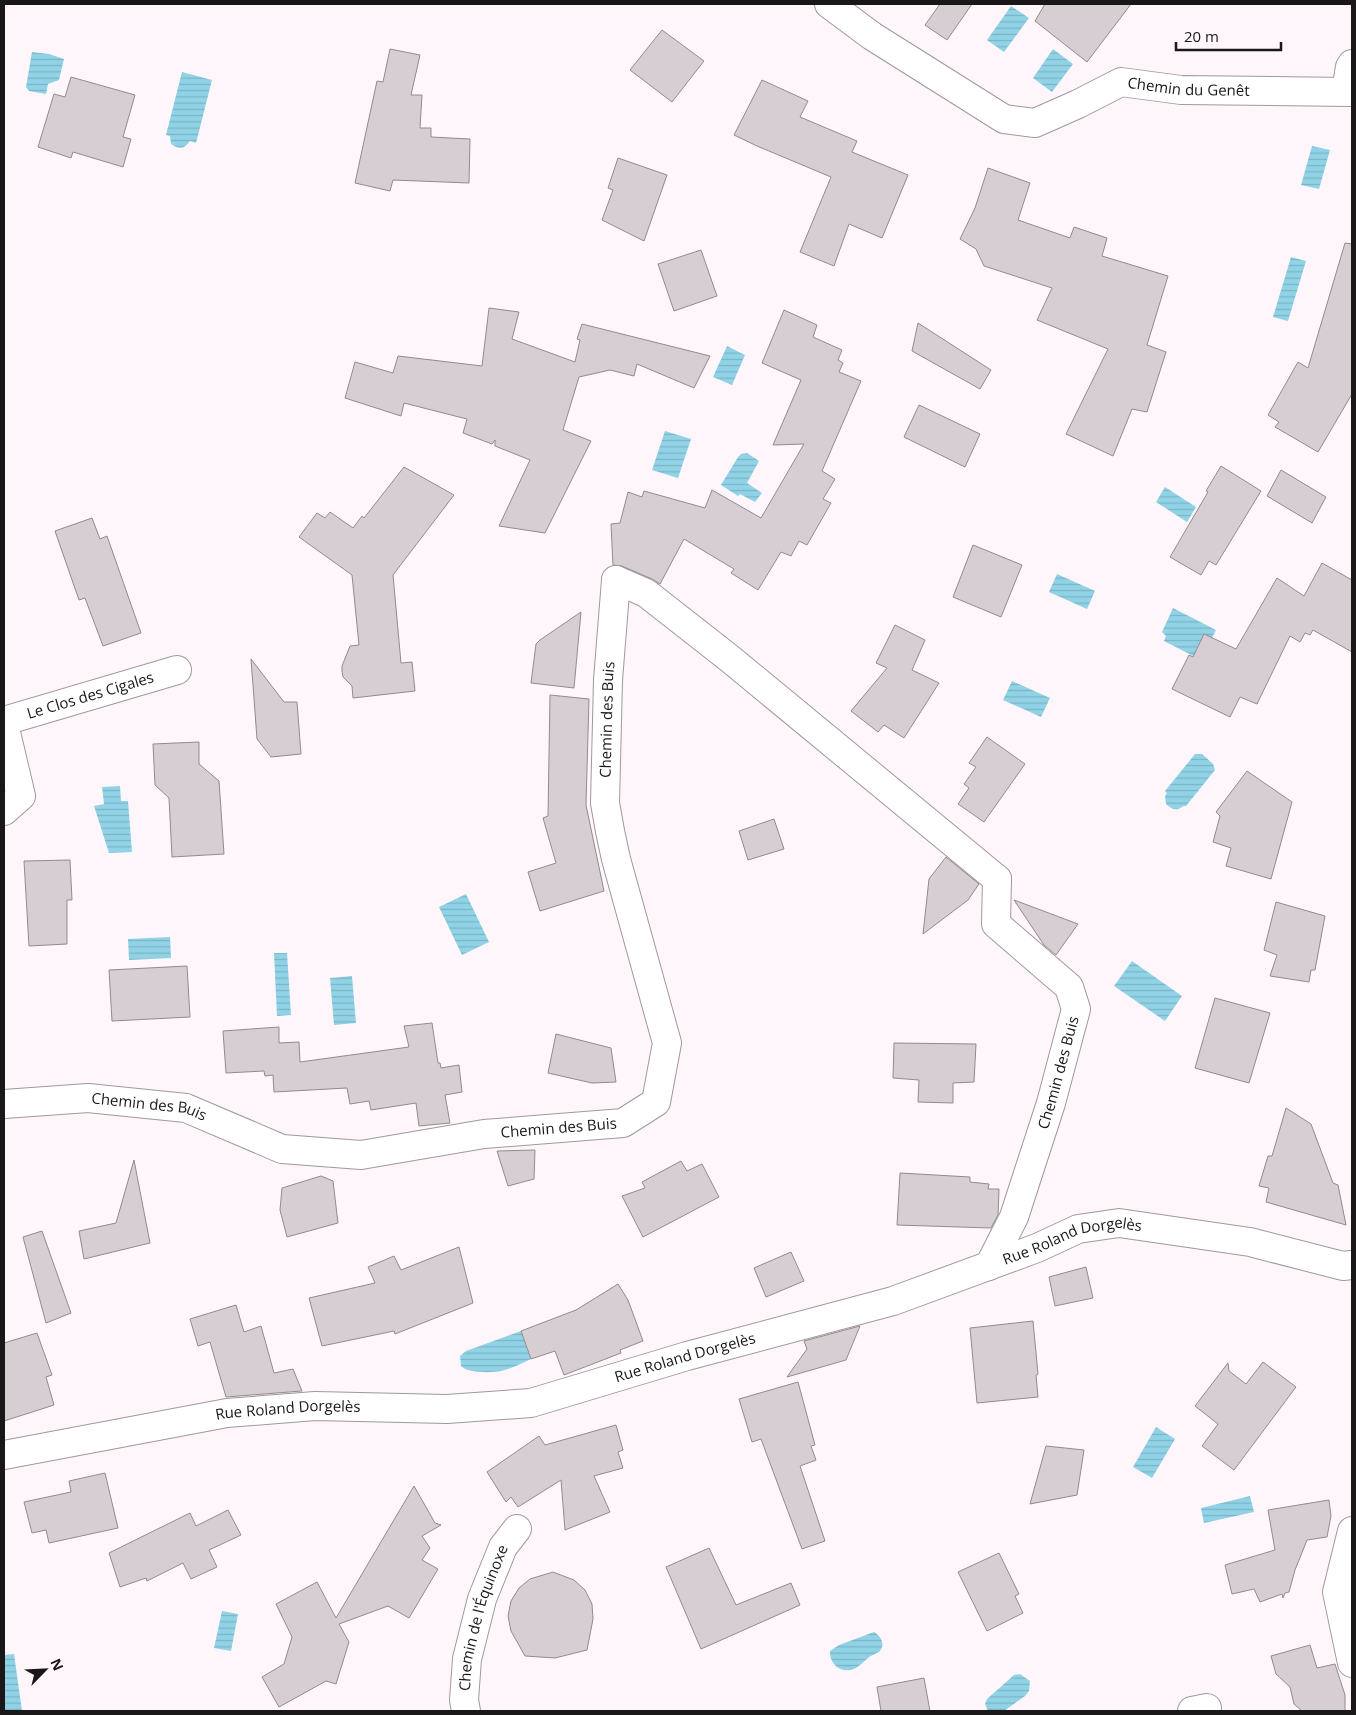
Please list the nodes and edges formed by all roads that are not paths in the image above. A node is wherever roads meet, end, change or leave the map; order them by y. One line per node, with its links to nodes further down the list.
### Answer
1 (830, 4): 3 (street, Chemin du Genêt)
2 (1352, 64): 3 (street)
3 (1349, 91)
4 (177, 670): 5 (street, Le Clos des Cigales)
5 (4, 722): 6 (street, Le Clos des Cigales)
6 (4, 811)
7 (4, 1104): 9 (street, Chemin des Buis)
8 (1352, 1265): 9 (street, Rue Roland Dorgelès)
9 (989, 1266): 10 (street, Rue Roland Dorgelès)
10 (4, 1455)
11 (517, 1529): 14 (street, Chemin de l'Équinoxe)
12 (1352, 1532): 13 (street)
13 (1352, 1663)
14 (466, 1711)

